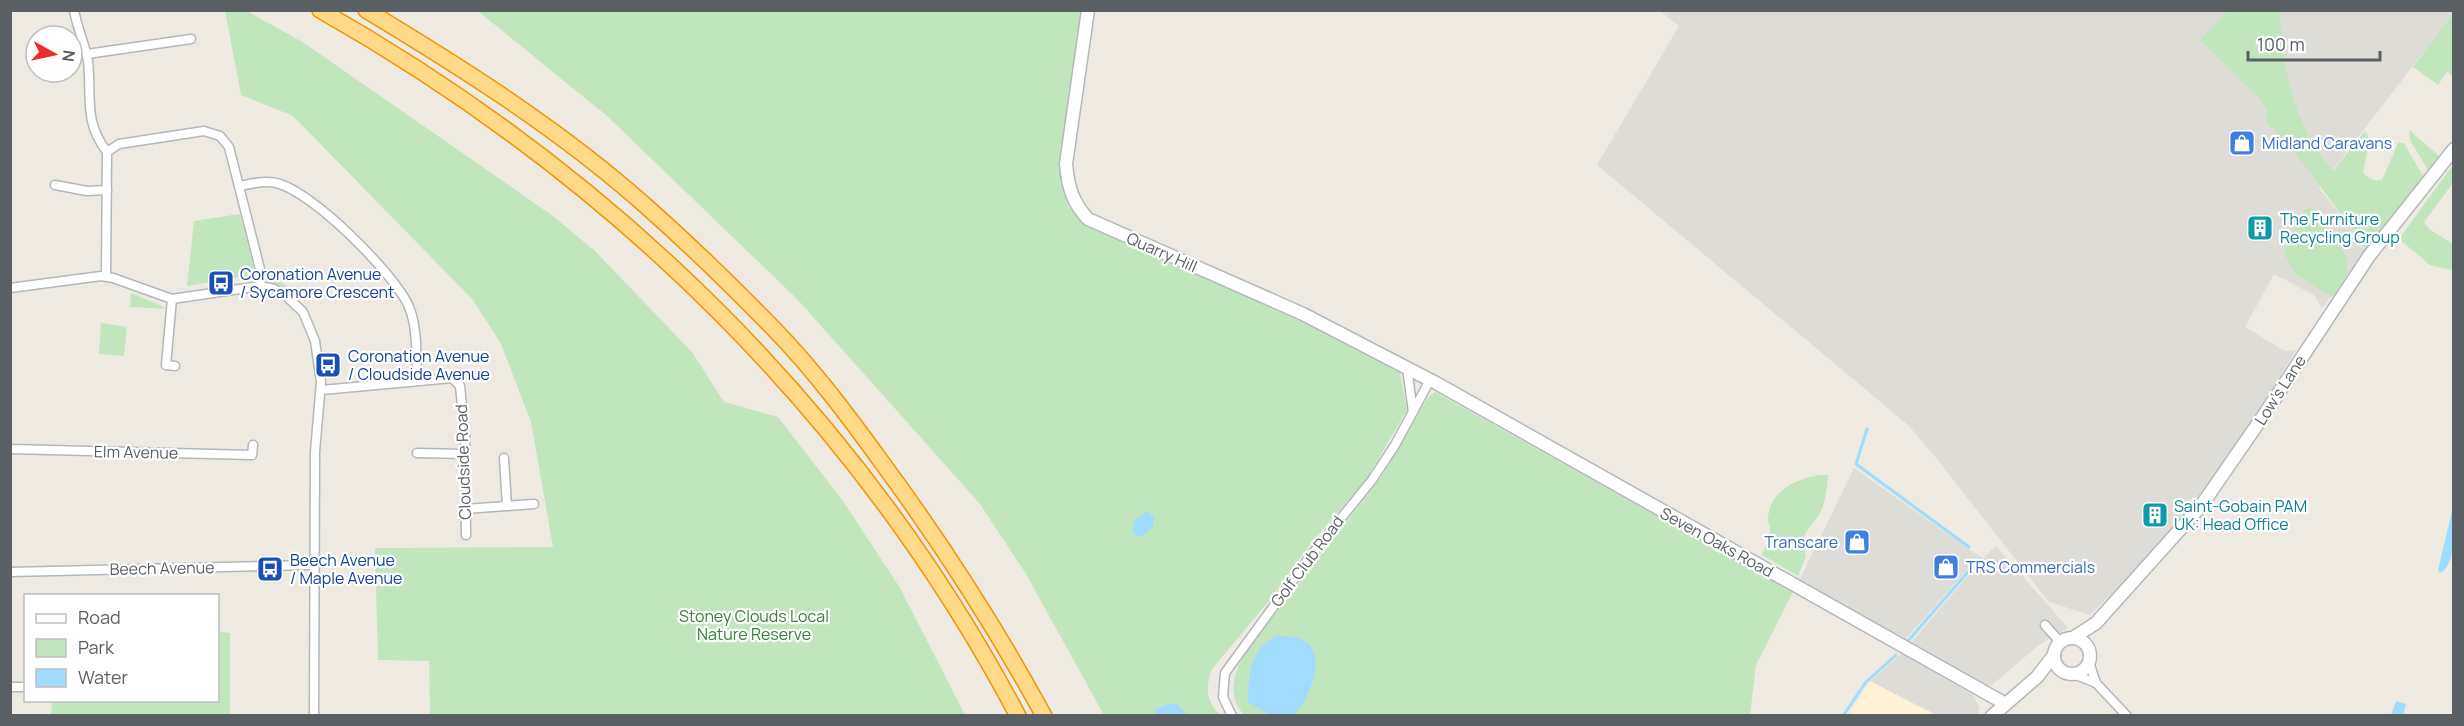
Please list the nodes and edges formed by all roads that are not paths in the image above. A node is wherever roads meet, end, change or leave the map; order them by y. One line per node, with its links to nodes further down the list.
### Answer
1 (320, 10): 45 (highway)
2 (366, 10): 46 (highway)
3 (1088, 10): 17 (street, Quarry Hill)
4 (76, 11): 6 (street)
5 (192, 39): 6 (street)
6 (87, 54): 8 (street)
7 (2454, 149): 33 (street, Low's Lane)
8 (107, 152): 10 (street); 11 (street)
9 (55, 185): 11 (street)
10 (239, 186): 13 (street); 18 (street)
11 (107, 190): 12 (street)
12 (106, 276): 14 (street); 15 (street)
13 (260, 286): 15 (street); 20 (street)
14 (10, 288)
15 (172, 299): 16 (street)
16 (175, 366)
17 (1407, 368): 19 (street, Quarry Hill); 21 (street)
18 (417, 380): 20 (street, Cloudside Road); 25 (street, Cloudside Road)
19 (1430, 380): 21 (street, Golf Club Road); 43 (street, Seven Oaks Road)
20 (322, 390): 31 (street)
21 (1413, 412): 47 (street, Golf Club Road)
22 (253, 445): 23 (street, Elm Avenue)
23 (10, 449)
24 (417, 453): 25 (street)
25 (465, 454): 29 (street, Cloudside Road)
26 (504, 458): 28 (street)
27 (534, 504): 28 (street)
28 (507, 506): 29 (street)
29 (465, 509): 30 (street, Cloudside Road)
30 (466, 535)
31 (313, 565): 32 (street, Beech Avenue); 44 (street)
32 (10, 572)
33 (2096, 623): 35 (street, Low's Lane); 37 (street, Low's Lane)
34 (2045, 625): 36 (street)
35 (2073, 638): 36 (street, Low's Lane); 37 (street)
36 (2060, 642): 38 (street)
37 (2088, 646): 39 (street, Low's Lane)
38 (2054, 655): 40 (street); 41 (street)
39 (2089, 662): 40 (street); 42 (street)
40 (2068, 672): 41 (street); 42 (street)
41 (2037, 677): 43 (street)
42 (2096, 683): 49 (street)
43 (2004, 703): 48 (street)
44 (314, 716)
45 (1018, 716)
46 (1044, 716)
47 (1232, 716)
48 (1992, 716)
49 (2127, 716)

